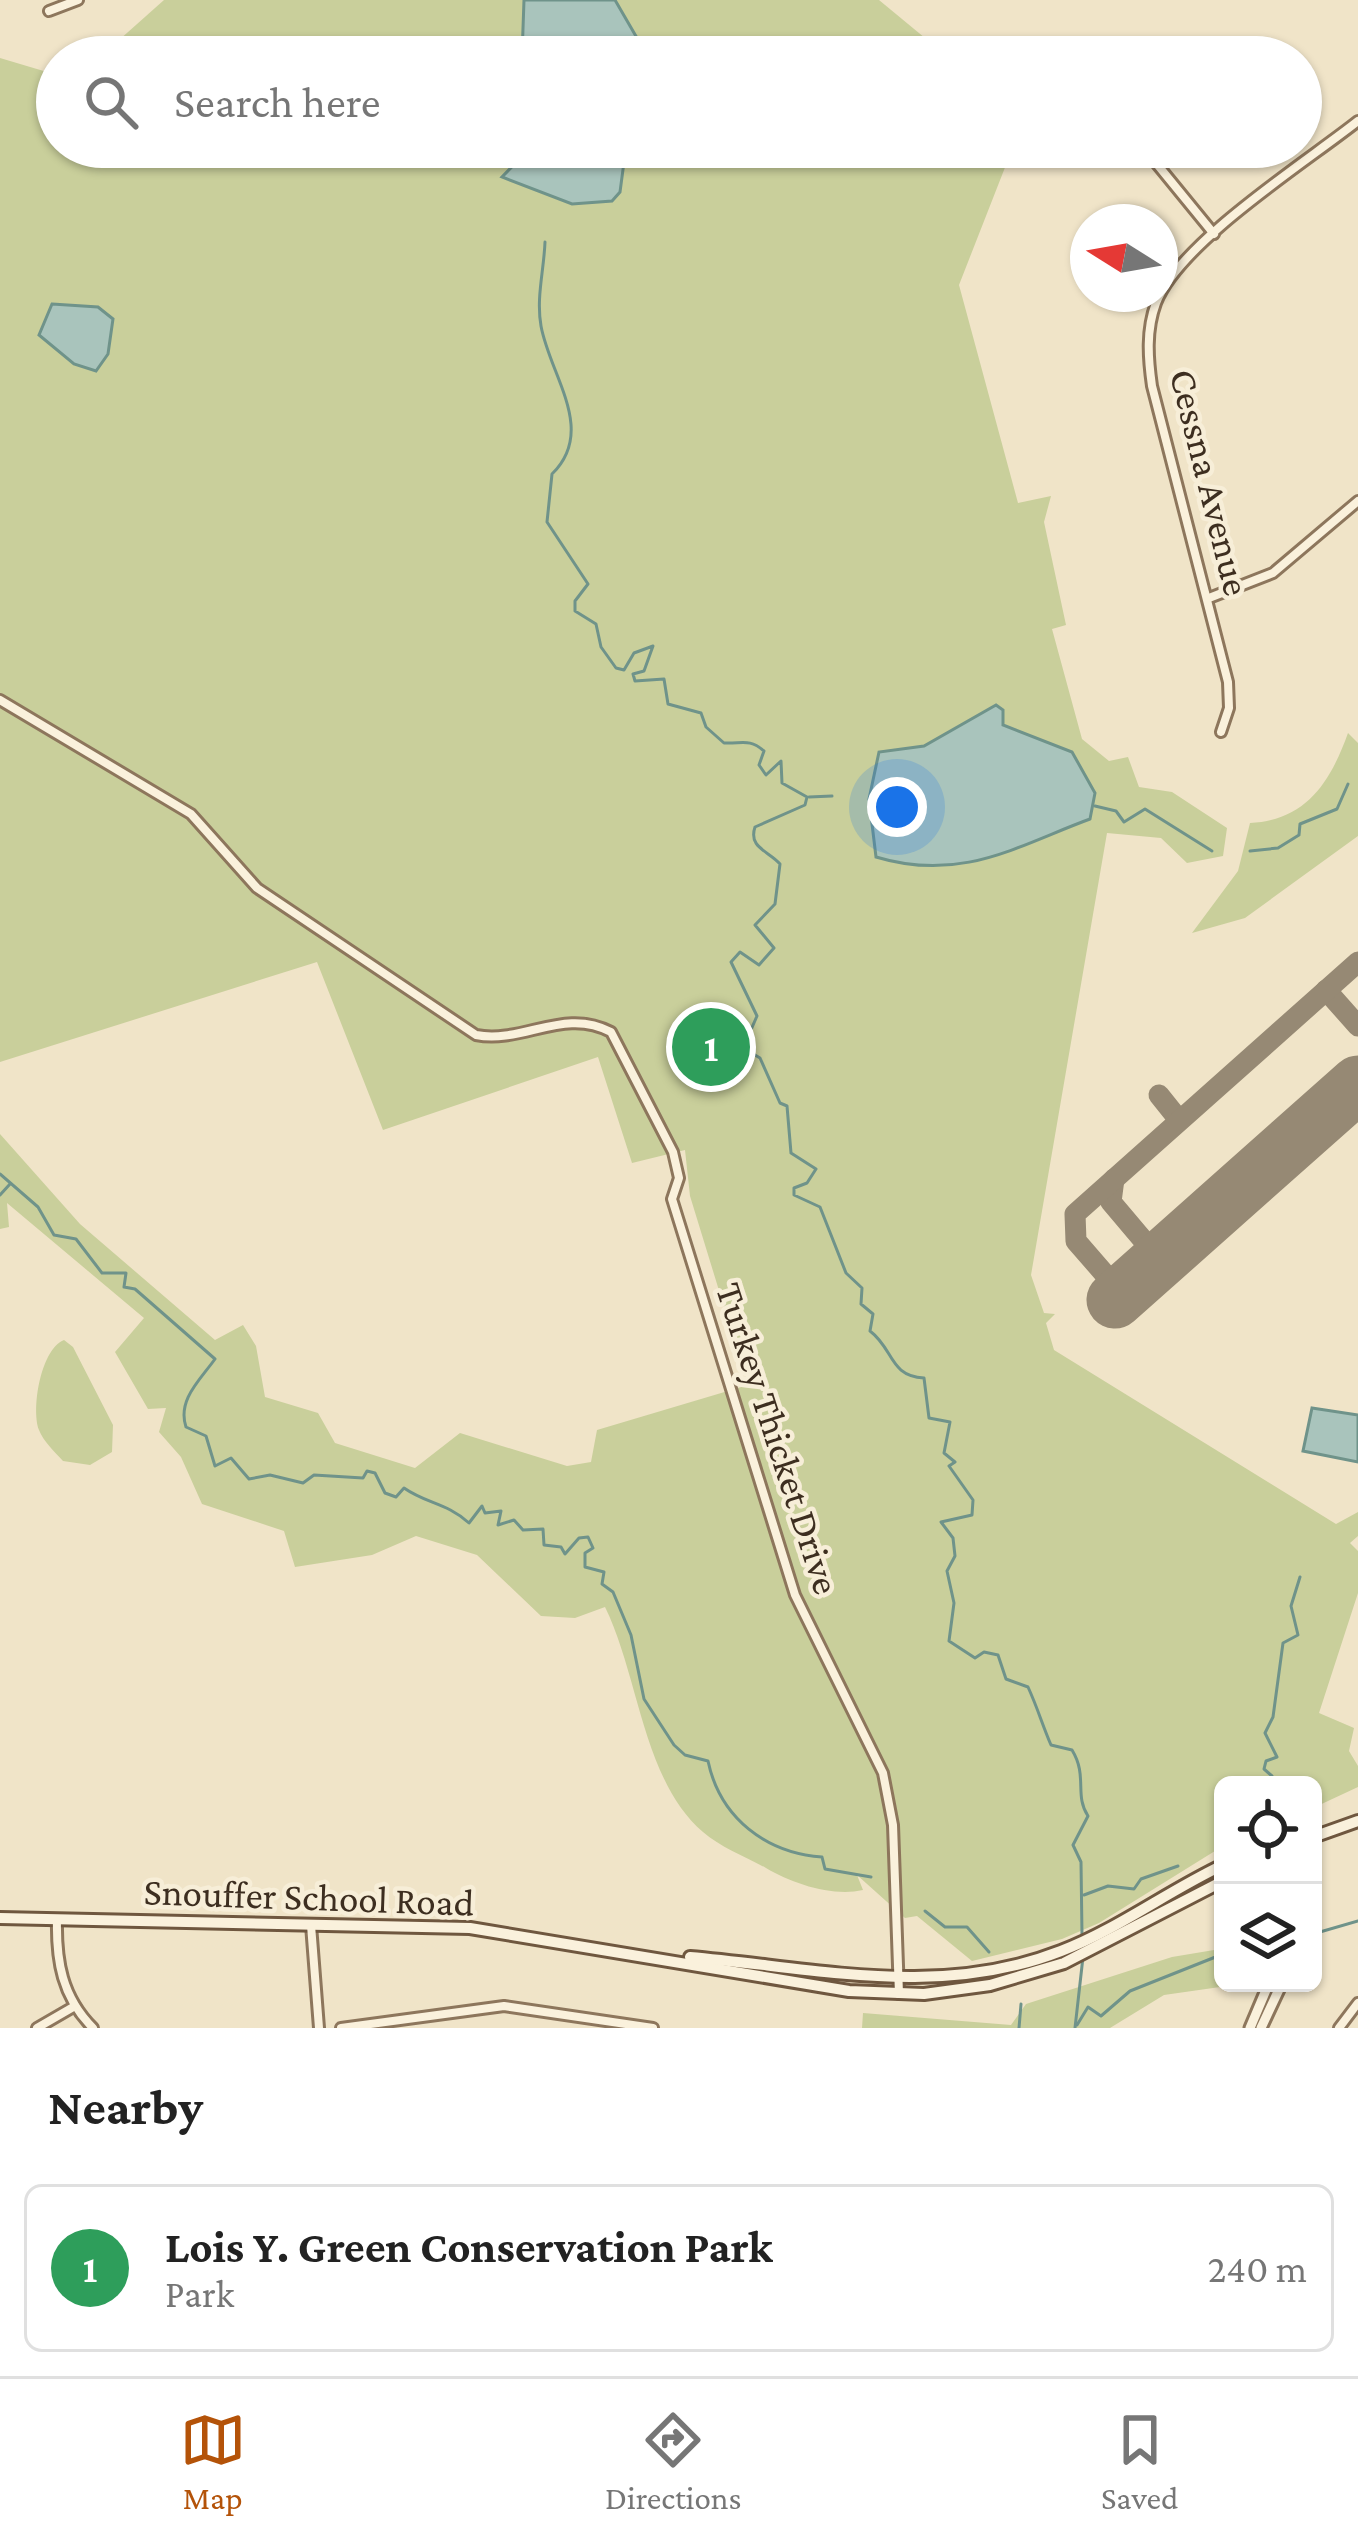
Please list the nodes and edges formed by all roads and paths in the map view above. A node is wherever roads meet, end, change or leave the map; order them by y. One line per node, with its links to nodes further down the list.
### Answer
1 (78, 0): 2 (street)
2 (49, 11)
3 (1358, 121): 4 (street, Cessna Avenue)
4 (1322, 149)
5 (1160, 168): 7 (street)
6 (1298, 168): 7 (street, Cessna Avenue)
7 (1214, 234): 9 (street, Cessna Avenue)
8 (1358, 501): 9 (street)
9 (1209, 598): 11 (street, Cessna Avenue)
10 (0, 700): 20 (street, Turkey Thicket Drive)
11 (1221, 732)
12 (1358, 1821): 13 (main road)
13 (1322, 1834)
14 (1214, 1871): 19 (main road, Snouffer School Road)
15 (1217, 1884): 19 (main road, Snouffer School Road)
16 (0, 1918): 17 (main road, Snouffer School Road)
17 (57, 1919): 18 (main road, Snouffer School Road); 24 (street)
18 (311, 1924): 20 (main road, Snouffer School Road); 27 (street)
19 (1101, 1940): 20 (main road, Snouffer School Road)
20 (898, 1987)
21 (1265, 1992): 30 (street)
22 (1278, 1992): 31 (street)
23 (1358, 2003): 32 (street)
24 (75, 2006): 25 (street); 26 (street)
25 (38, 2028)
26 (93, 2028)
27 (319, 2028)
28 (341, 2028): 29 (street)
29 (649, 2028)
30 (1250, 2028)
31 (1261, 2028)
32 (1339, 2028)

